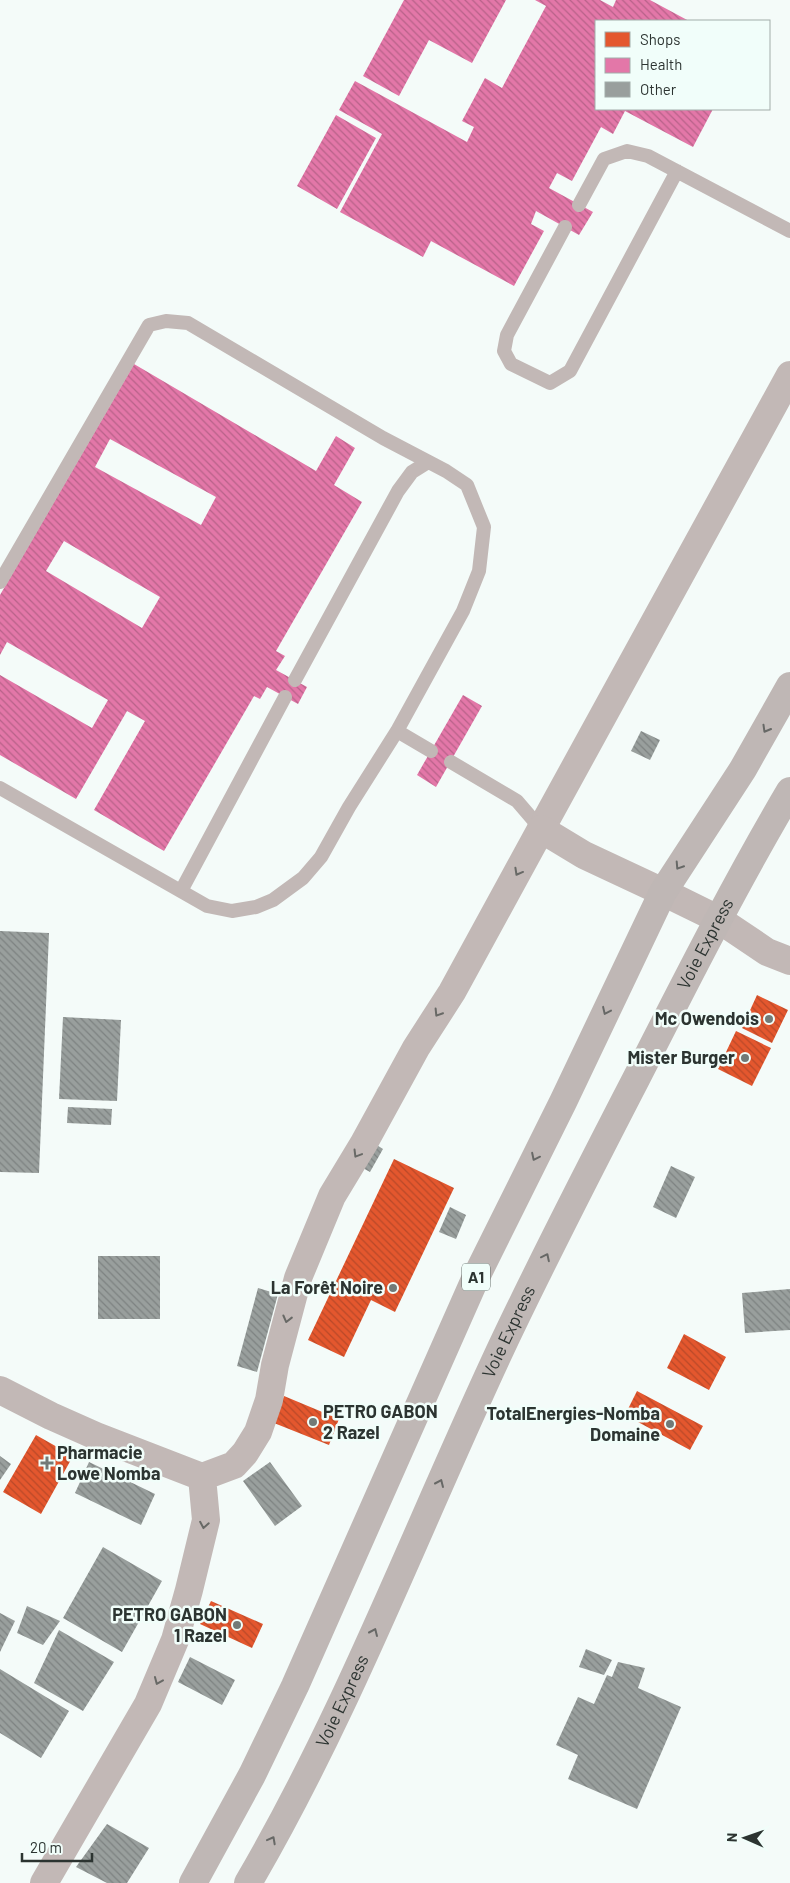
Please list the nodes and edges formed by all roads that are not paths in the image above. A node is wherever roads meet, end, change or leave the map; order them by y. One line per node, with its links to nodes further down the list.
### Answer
1 (677, 171): 2 (lane); 3 (lane); 4 (lane)
2 (579, 205)
3 (566, 227)
4 (790, 230)
5 (790, 375): 16 (street)
6 (428, 462): 7 (lane); 8 (lane); 11 (lane)
7 (0, 582)
8 (294, 680)
9 (790, 686): 18 (highway, A1, one-way to 18)
10 (285, 696): 17 (lane)
11 (397, 731): 12 (lane); 17 (lane)
12 (431, 751)
13 (451, 762): 16 (lane)
14 (0, 788): 17 (lane)
15 (790, 791): 19 (highway, Voie Express)
16 (541, 829): 18 (street); 22 (street, one-way to 22)
17 (181, 890)
18 (663, 892): 19 (street); 24 (highway, A1, one-way to 24)
19 (718, 919): 20 (street); 25 (highway, Voie Express, one-way to 19)
20 (790, 962)
21 (0, 1390): 22 (street)
22 (202, 1477): 23 (street, one-way to 23)
23 (44, 1883)
24 (193, 1883)
25 (248, 1883)

